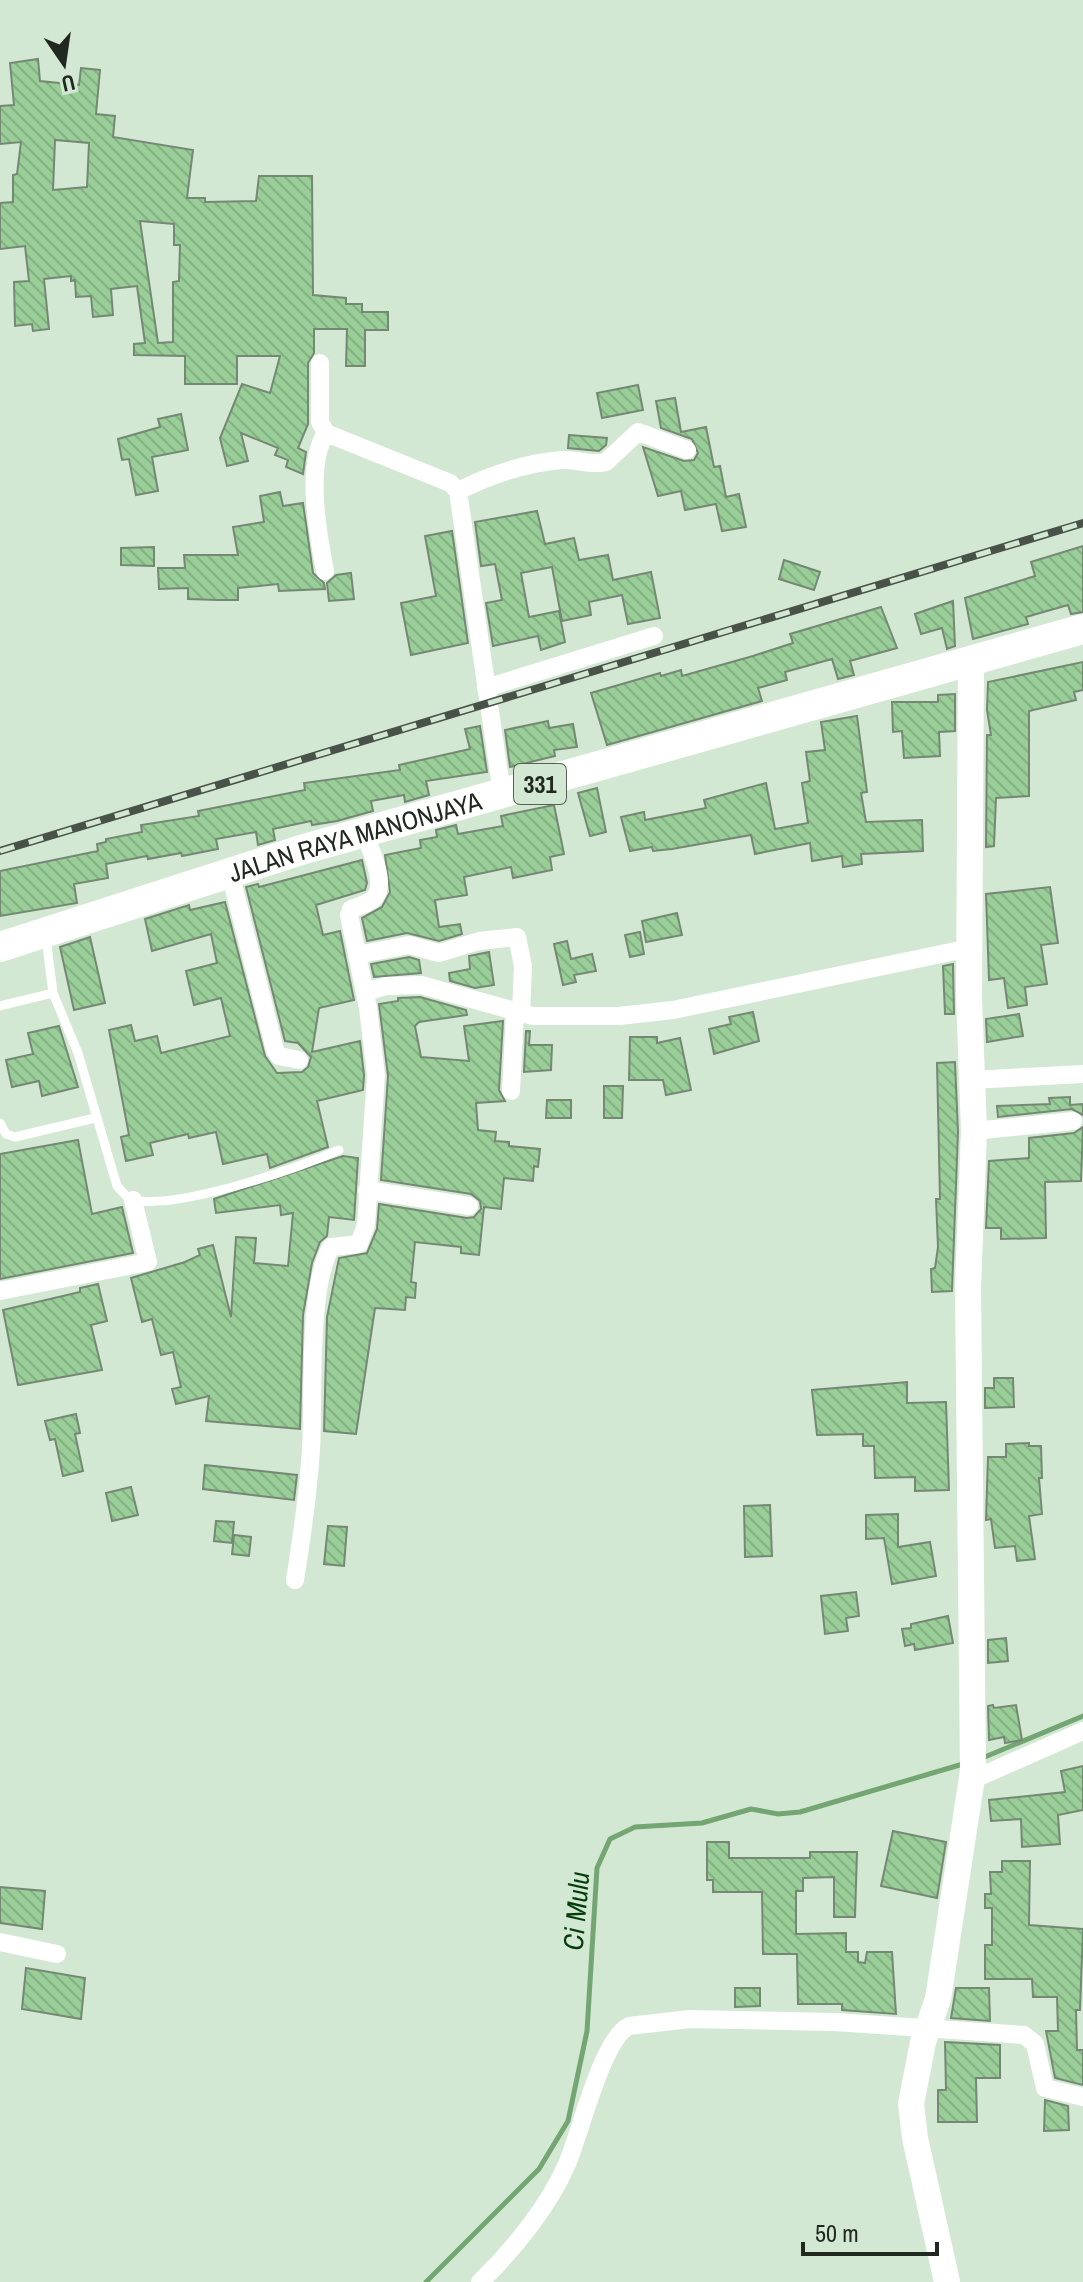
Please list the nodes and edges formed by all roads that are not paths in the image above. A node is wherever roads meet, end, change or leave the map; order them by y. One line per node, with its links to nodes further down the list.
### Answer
1 (320, 363): 2 (street)
2 (326, 433): 4 (street); 5 (street)
3 (687, 450): 4 (street)
4 (458, 491): 9 (street)
5 (325, 571)
6 (1083, 629): 8 (main road, JALAN RAYA MANONJAYA / 331)
7 (654, 636): 9 (street)
8 (971, 662): 10 (main road, JALAN RAYA MANONJAYA / 331); 15 (street)
9 (486, 688): 10 (street)
10 (502, 794): 11 (main road, JALAN RAYA MANONJAYA / 331)
11 (364, 832): 12 (main road, JALAN RAYA MANONJAYA / 331); 16 (street)
12 (230, 873): 13 (main road, JALAN RAYA MANONJAYA / 331); 21 (street)
13 (46, 931): 14 (main road, JALAN RAYA MANONJAYA / 331); 18 (lane)
14 (0, 947)
15 (970, 948): 20 (street); 23 (street)
16 (357, 955): 17 (street); 20 (street)
17 (365, 992): 20 (street); 30 (street)
18 (53, 993): 19 (lane); 25 (lane)
19 (0, 1006)
20 (518, 1013): 24 (street)
21 (299, 1060)
22 (1083, 1074): 23 (street)
23 (971, 1080): 28 (street)
24 (511, 1091)
25 (95, 1118): 27 (lane); 31 (lane)
26 (1073, 1121): 28 (street)
27 (0, 1123)
28 (974, 1131): 36 (street)
29 (339, 1150): 31 (lane)
30 (367, 1190): 32 (street); 34 (street)
31 (133, 1200): 33 (street)
32 (469, 1206)
33 (0, 1291)
34 (295, 1580)
35 (1083, 1731): 36 (street)
36 (972, 1776): 39 (street)
37 (0, 1942): 38 (street)
38 (57, 1954)
39 (930, 2029): 40 (street); 41 (street); 42 (street)
40 (1083, 2097)
41 (480, 2282)
42 (947, 2282)

